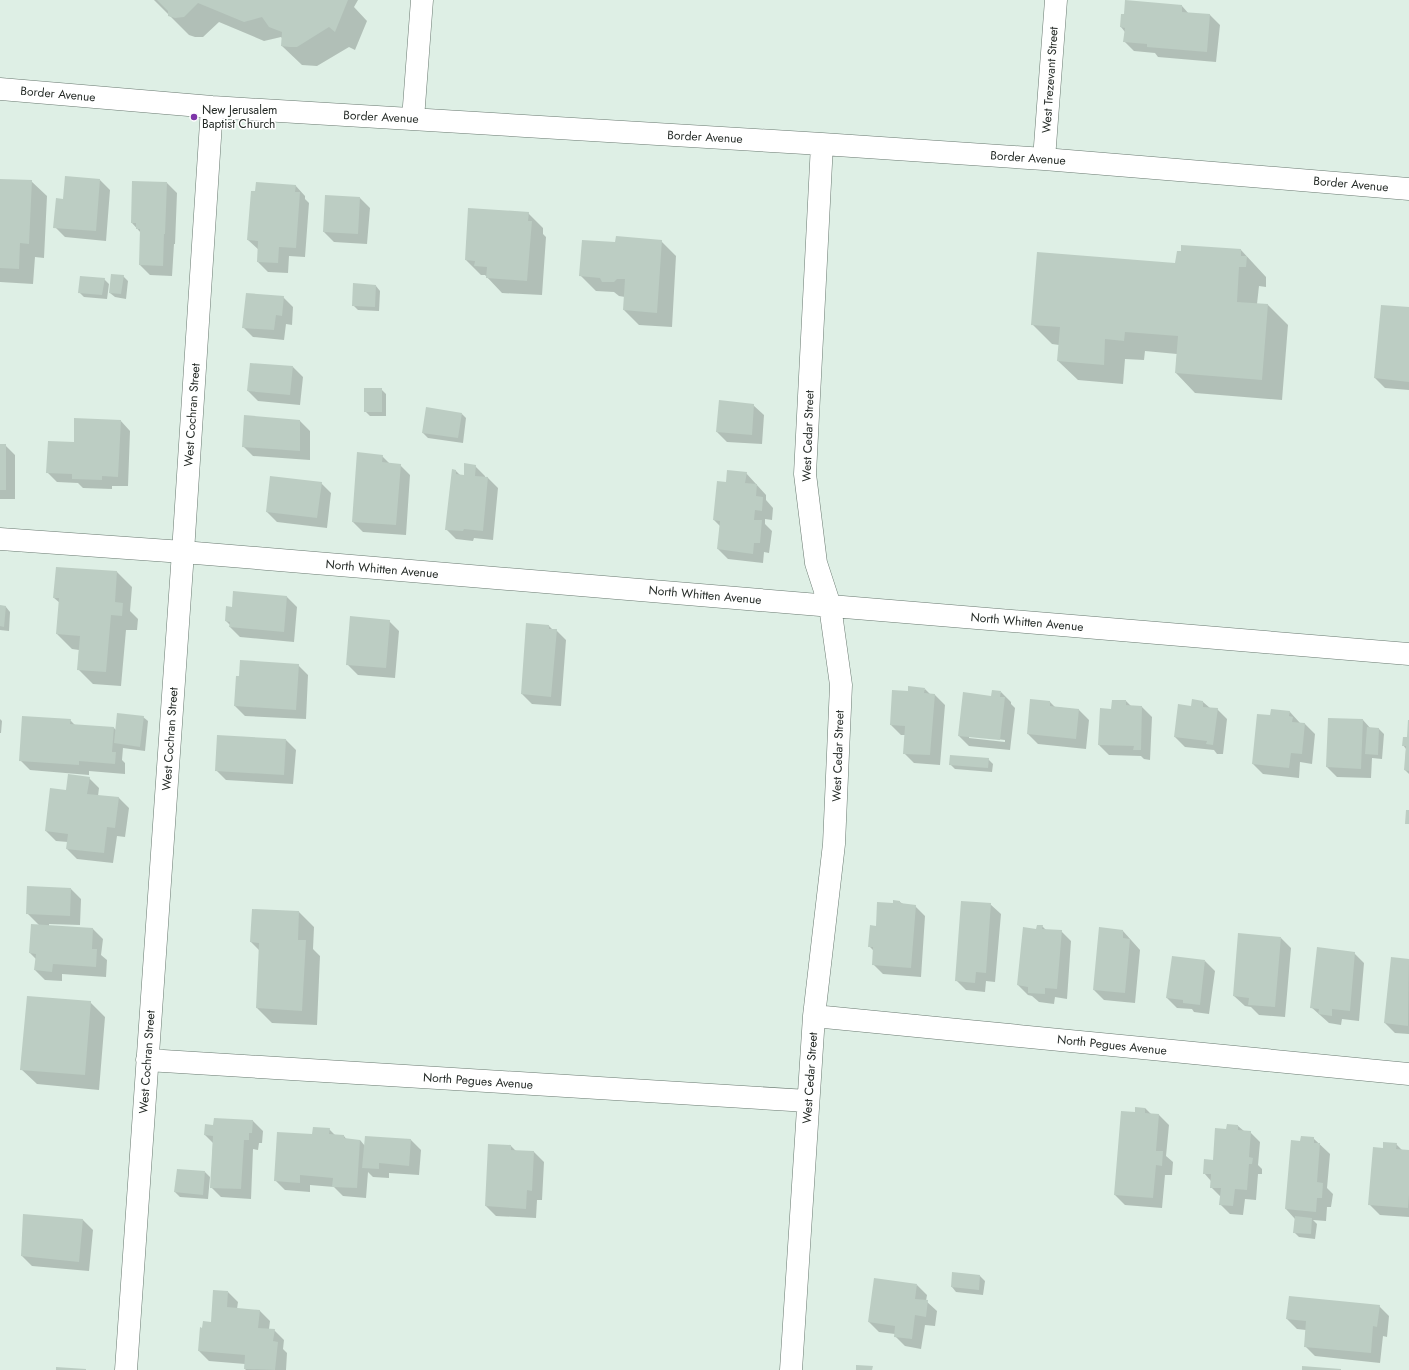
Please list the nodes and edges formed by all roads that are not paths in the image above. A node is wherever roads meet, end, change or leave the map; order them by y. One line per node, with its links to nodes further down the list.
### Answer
1 (422, 0): 5 (street)
2 (1056, 0): 7 (street, West Trezevant Street)
3 (0, 89): 4 (street, Border Avenue)
4 (212, 107): 5 (street, Border Avenue); 10 (street, West Cochran Street)
5 (413, 119): 6 (street, Border Avenue)
6 (822, 144): 7 (street, Border Avenue); 11 (street, West Cedar Street)
7 (1044, 159): 8 (street, Border Avenue)
8 (1409, 189)
9 (0, 539): 10 (street, North Whitten Avenue)
10 (183, 552): 11 (street, North Whitten Avenue); 14 (street, West Cochran Street)
11 (830, 606): 12 (street, North Whitten Avenue); 13 (street, West Cedar Street)
12 (1409, 654)
13 (814, 1016): 15 (street, North Pegues Avenue); 16 (street, West Cedar Street)
14 (147, 1060): 16 (street, North Pegues Avenue); 17 (street, West Cochran Street)
15 (1409, 1074)
16 (808, 1101): 18 (street, West Cedar Street)
17 (126, 1370)
18 (791, 1370)

